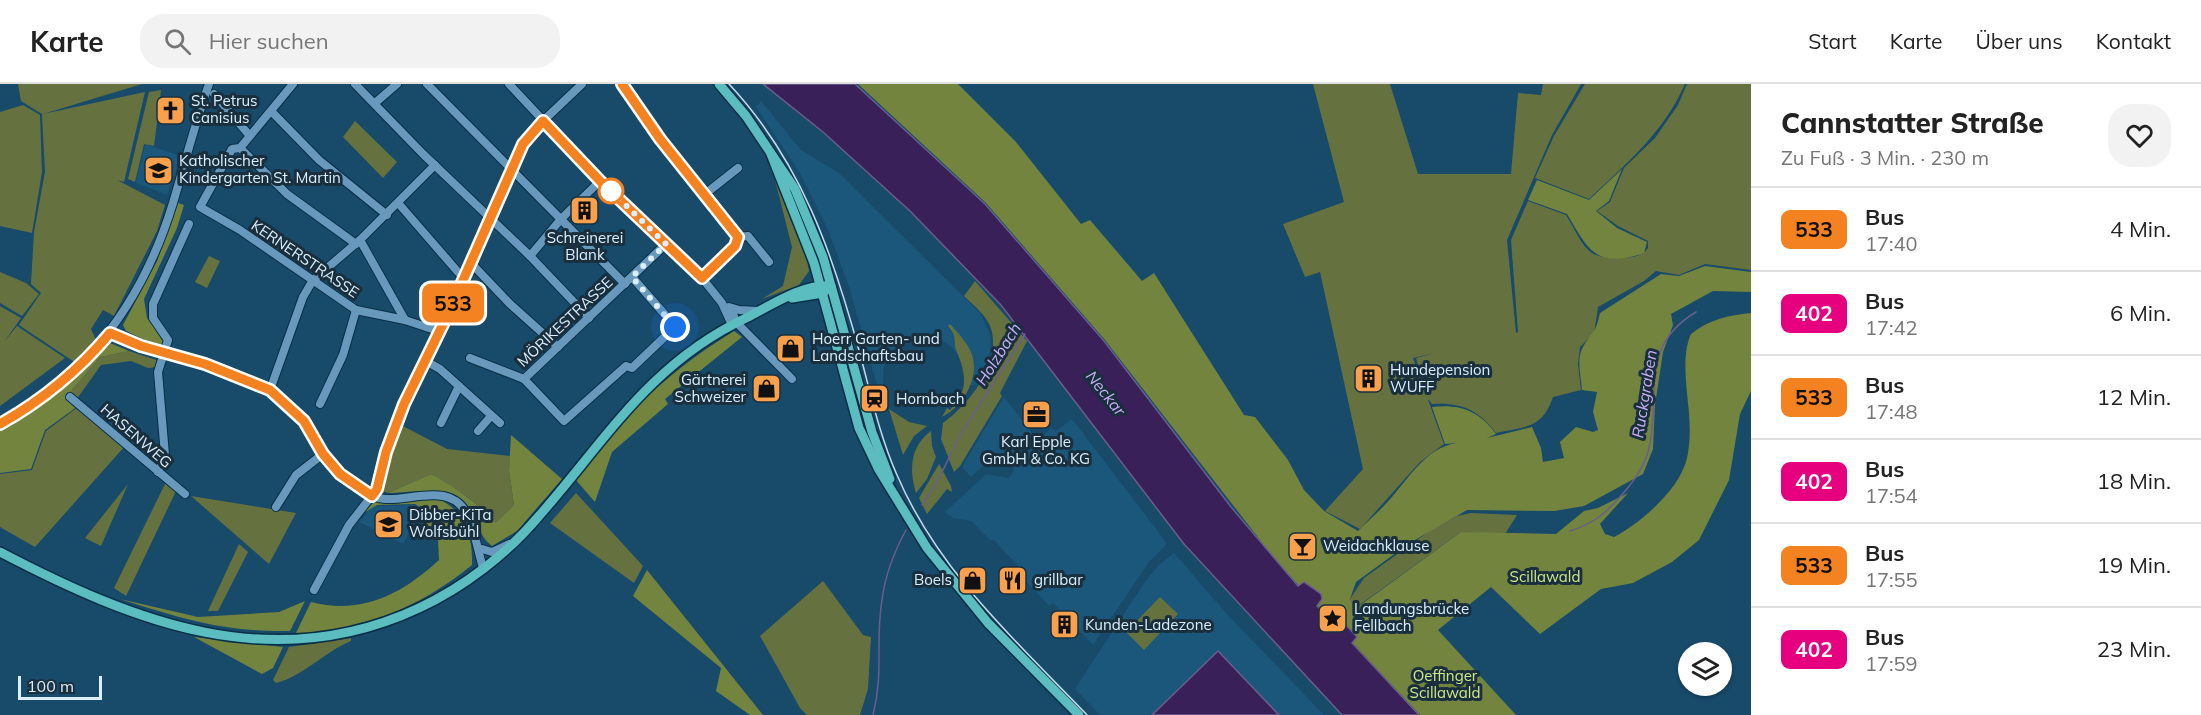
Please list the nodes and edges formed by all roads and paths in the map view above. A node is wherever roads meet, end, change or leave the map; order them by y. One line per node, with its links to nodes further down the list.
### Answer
1 (209, 84): 52 (street)
2 (292, 84): 12 (street)
3 (355, 84): 11 (street)
4 (397, 84): 11 (street)
5 (427, 84): 19 (street)
6 (509, 84): 13 (street)
7 (582, 84): 13 (street)
8 (622, 84): 21 (street)
9 (719, 84): 16 (main road)
10 (214, 94): 14 (street)
11 (375, 104): 17 (street)
12 (272, 112): 14 (street); 23 (street)
13 (543, 121): 19 (street); 20 (street)
14 (250, 136): 15 (street)
15 (240, 148): 28 (street); 37 (street, KERNERSTRASSE)
16 (771, 154): 33 (main road); 39 (main road)
17 (435, 165): 22 (street); 24 (street)
18 (738, 168): 21 (street)
19 (512, 170): 24 (street); 25 (street)
20 (600, 181): 25 (street); 29 (street)
21 (705, 194): 27 (street)
22 (399, 204): 23 (street); 36 (street)
23 (387, 215): 28 (street)
24 (490, 219): 30 (street); 32 (street)
25 (561, 219): 30 (street); 38 (street)
26 (189, 224): 55 (street)
27 (738, 237): 31 (street); 35 (street)
28 (358, 242): 37 (street); 48 (street)
29 (666, 244): 34 (street, MÖRIKESTRASSE); 35 (street)
30 (530, 256): 47 (street)
31 (769, 262)
32 (471, 263): 36 (street); 54 (street)
33 (814, 263): 40 (main road); 41 (main road)
34 (632, 277): 38 (street, MÖRIKESTRASSE); 50 (street)
35 (702, 278): 43 (street)
36 (464, 279): 51 (street)
37 (313, 280): 45 (street, KERNERSTRASSE); 61 (street)
38 (625, 284): 47 (street, MÖRIKESTRASSE)
39 (831, 286): 41 (main road); 71 (main road)
40 (806, 288): 41 (main road); 42 (main road)
41 (821, 289): 42 (main road); 71 (main road)
42 (788, 299): 46 (main road)
43 (722, 303): 44 (street); 49 (street)
44 (731, 308): 46 (street); 49 (street)
45 (356, 310): 48 (street, KERNERSTRASSE); 63 (street)
46 (760, 311): 49 (main road)
47 (589, 318): 54 (street, MÖRIKESTRASSE)
48 (405, 320): 51 (street, KERNERSTRASSE)
49 (734, 324): 59 (street); 76 (main road)
50 (675, 327): 53 (street); 58 (street)
51 (438, 331): 57 (street)
52 (110, 333): 55 (street); 67 (street)
53 (681, 333)
54 (558, 347): 58 (street, MÖRIKESTRASSE)
55 (164, 353): 61 (street); 70 (street)
56 (470, 358): 58 (street, MÖRIKESTRASSE)
57 (424, 360): 60 (street); 73 (street)
58 (524, 379)
59 (792, 379)
60 (459, 386): 64 (street); 65 (street)
61 (270, 390): 69 (street)
62 (70, 397): 70 (street, HASENWEG)
63 (320, 404)
64 (491, 416): 66 (street); 68 (street)
65 (441, 423)
66 (500, 423)
67 (0, 424)
68 (478, 431)
69 (323, 454): 73 (street); 74 (street)
70 (158, 472): 72 (street, HASENWEG)
71 (891, 486): 83 (main road)
72 (185, 494)
73 (372, 496): 75 (street); 82 (street)
74 (276, 507)
75 (474, 537): 77 (street); 81 (street)
76 (516, 541): 77 (street); 81 (main road)
77 (482, 549): 81 (street)
78 (0, 552): 80 (main road)
79 (0, 558): 80 (main road)
80 (12, 558): 81 (main road)
81 (486, 566)
82 (314, 590)
83 (1079, 715)

